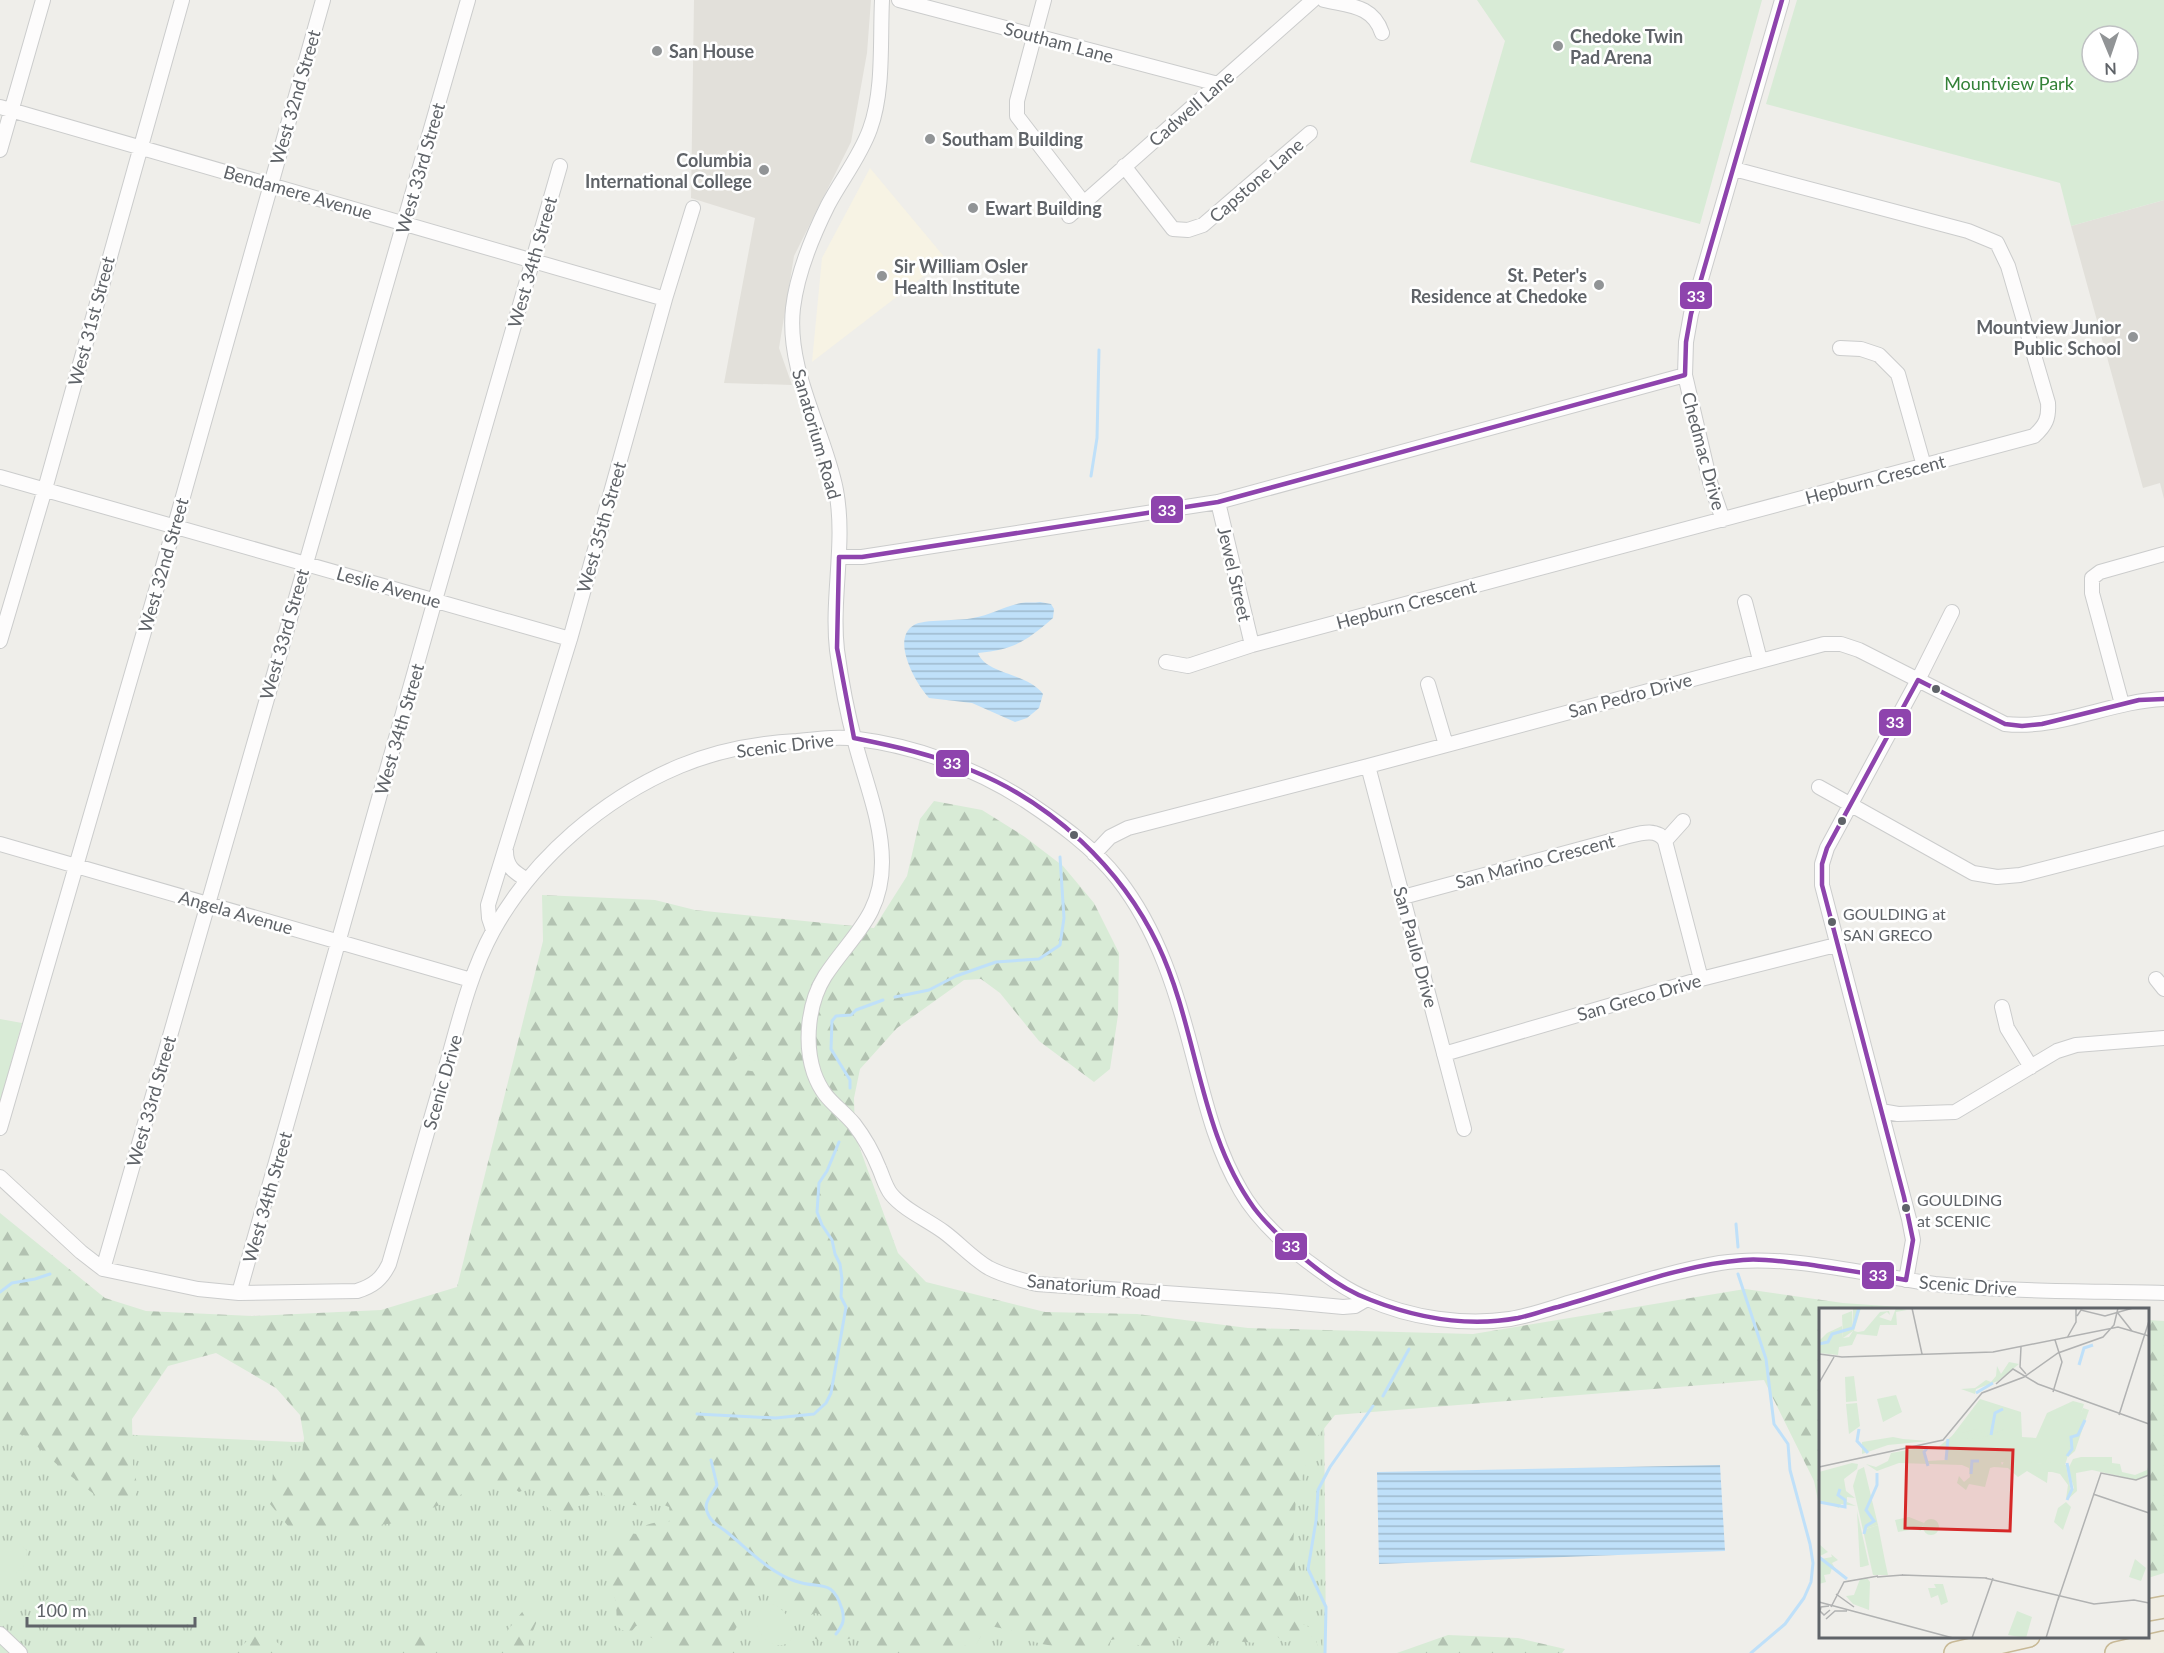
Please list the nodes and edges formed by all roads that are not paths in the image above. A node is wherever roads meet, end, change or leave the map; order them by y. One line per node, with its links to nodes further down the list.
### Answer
1 (43, 0): 14 (street)
2 (182, 0): 16 (street, West 31st Street)
3 (323, 0): 21 (street, West 32nd Street)
4 (468, 0): 25 (street, West 33rd Street)
5 (882, 0): 37 (street, Sanatorium Road)
6 (899, 0): 12 (street, Southam Lane)
7 (1044, 0): 12 (street)
8 (1313, 0): 13 (street, Cadwell Lane)
9 (1324, 0): 11 (street)
10 (1782, 0): 20 (street, Chedmac Drive)
11 (1382, 33)
12 (1034, 36): 13 (street, Southam Lane); 22 (street)
13 (1218, 84): 19 (street, Cadwell Lane)
14 (6, 108): 16 (street, Bendamere Avenue); 17 (street)
15 (1310, 133): 19 (street, Capstone Lane)
16 (140, 146): 21 (street, Bendamere Avenue); 32 (street, West 31st Street)
17 (0, 150)
18 (560, 166): 26 (street, West 34th Street)
19 (1124, 166): 22 (street, Cadwell Lane)
20 (1734, 170): 29 (street, Chedmac Drive); 30 (street, Hepburn Crescent)
21 (270, 185): 25 (street, Bendamere Avenue); 35 (street, West 32nd Street)
22 (1083, 202): 24 (street, Cadwell Lane)
23 (693, 208): 27 (street, West 35th Street)
24 (1069, 216)
25 (404, 223): 26 (street, Bendamere Avenue); 38 (street, West 33rd Street)
26 (532, 261): 27 (street, Bendamere Avenue); 39 (street, West 34th Street)
27 (664, 299): 42 (street, West 35th Street)
28 (1840, 348): 30 (street)
29 (1685, 375): 33 (street); 34 (street, Chedmac Drive)
30 (1924, 466): 34 (street, Hepburn Crescent)
31 (0, 477): 32 (street, Leslie Avenue)
32 (45, 489): 35 (street, Leslie Avenue); 43 (street, West 31st Street)
33 (1218, 502): 37 (street); 44 (street, Jewel Street)
34 (1723, 520): 44 (street, Hepburn Crescent)
35 (175, 525): 38 (street, Leslie Avenue); 62 (street, West 32nd Street)
36 (2164, 554): 50 (street)
37 (839, 557): 51 (street, Sanatorium Road)
38 (305, 563): 39 (street, Leslie Avenue); 65 (street, West 33rd Street)
39 (435, 600): 42 (street, Leslie Avenue); 67 (street, West 34th Street)
40 (1745, 602): 45 (street)
41 (1952, 612): 47 (street)
42 (570, 639): 60 (street, West 35th Street)
43 (0, 641)
44 (1252, 645): 46 (street, Hepburn Crescent)
45 (1760, 660): 47 (street, San Pedro Drive); 52 (street, San Pedro Drive)
46 (1166, 663)
47 (1918, 680): 50 (street, San Pedro Drive); 55 (street)
48 (1428, 684): 52 (street)
49 (2164, 699): 50 (street, San Pedro Drive)
50 (2122, 704)
51 (854, 738): 61 (street, Scenic Drive); 63 (street, Scenic Drive); 83 (street, Sanatorium Road)
52 (1446, 745): 53 (street, San Pedro Drive)
53 (1368, 766): 61 (street, San Pedro Drive); 64 (street, San Paulo Drive)
54 (1819, 787): 55 (street)
55 (1852, 806): 57 (street); 68 (street)
56 (1683, 821): 58 (street)
57 (2164, 838)
58 (1665, 841): 64 (street, San Marino Crescent); 69 (street)
59 (0, 844): 62 (street, Angela Avenue)
60 (506, 846): 63 (street); 66 (street, West 35th Street)
61 (1094, 854): 83 (street, Scenic Drive)
62 (77, 867): 65 (street, Angela Avenue); 76 (street, West 32nd Street)
63 (527, 880): 66 (street, Scenic Drive)
64 (1403, 897): 73 (street, San Paulo Drive)
65 (207, 904): 67 (street, Angela Avenue); 79 (street, West 33rd Street)
66 (493, 930): 70 (street, Scenic Drive)
67 (340, 942): 70 (street, Angela Avenue); 81 (street, West 34th Street)
68 (1836, 945): 69 (street, San Greco Drive); 75 (street)
69 (1701, 979): 73 (street, San Greco Drive)
70 (471, 980): 81 (street, Scenic Drive)
71 (2002, 1007): 74 (street)
72 (2164, 1038): 74 (street)
73 (1444, 1054): 77 (street, San Paulo Drive)
74 (2031, 1067): 75 (street)
75 (1881, 1111): 80 (street)
76 (0, 1128)
77 (1464, 1129)
78 (0, 1177): 79 (street, Scenic Drive)
79 (103, 1269): 81 (street, Scenic Drive)
80 (1906, 1280): 82 (street, Scenic Drive); 83 (street, Scenic Drive)
81 (240, 1293)
82 (2164, 1293)
83 (1367, 1299)
84 (2164, 1606): 85 (highway)
85 (2149, 1610)
86 (0, 1634): 89 (street)
87 (2020, 1638): 90 (highway)
88 (2164, 1642): 91 (highway)
89 (20, 1653)
90 (1955, 1653)
91 (2116, 1653)

